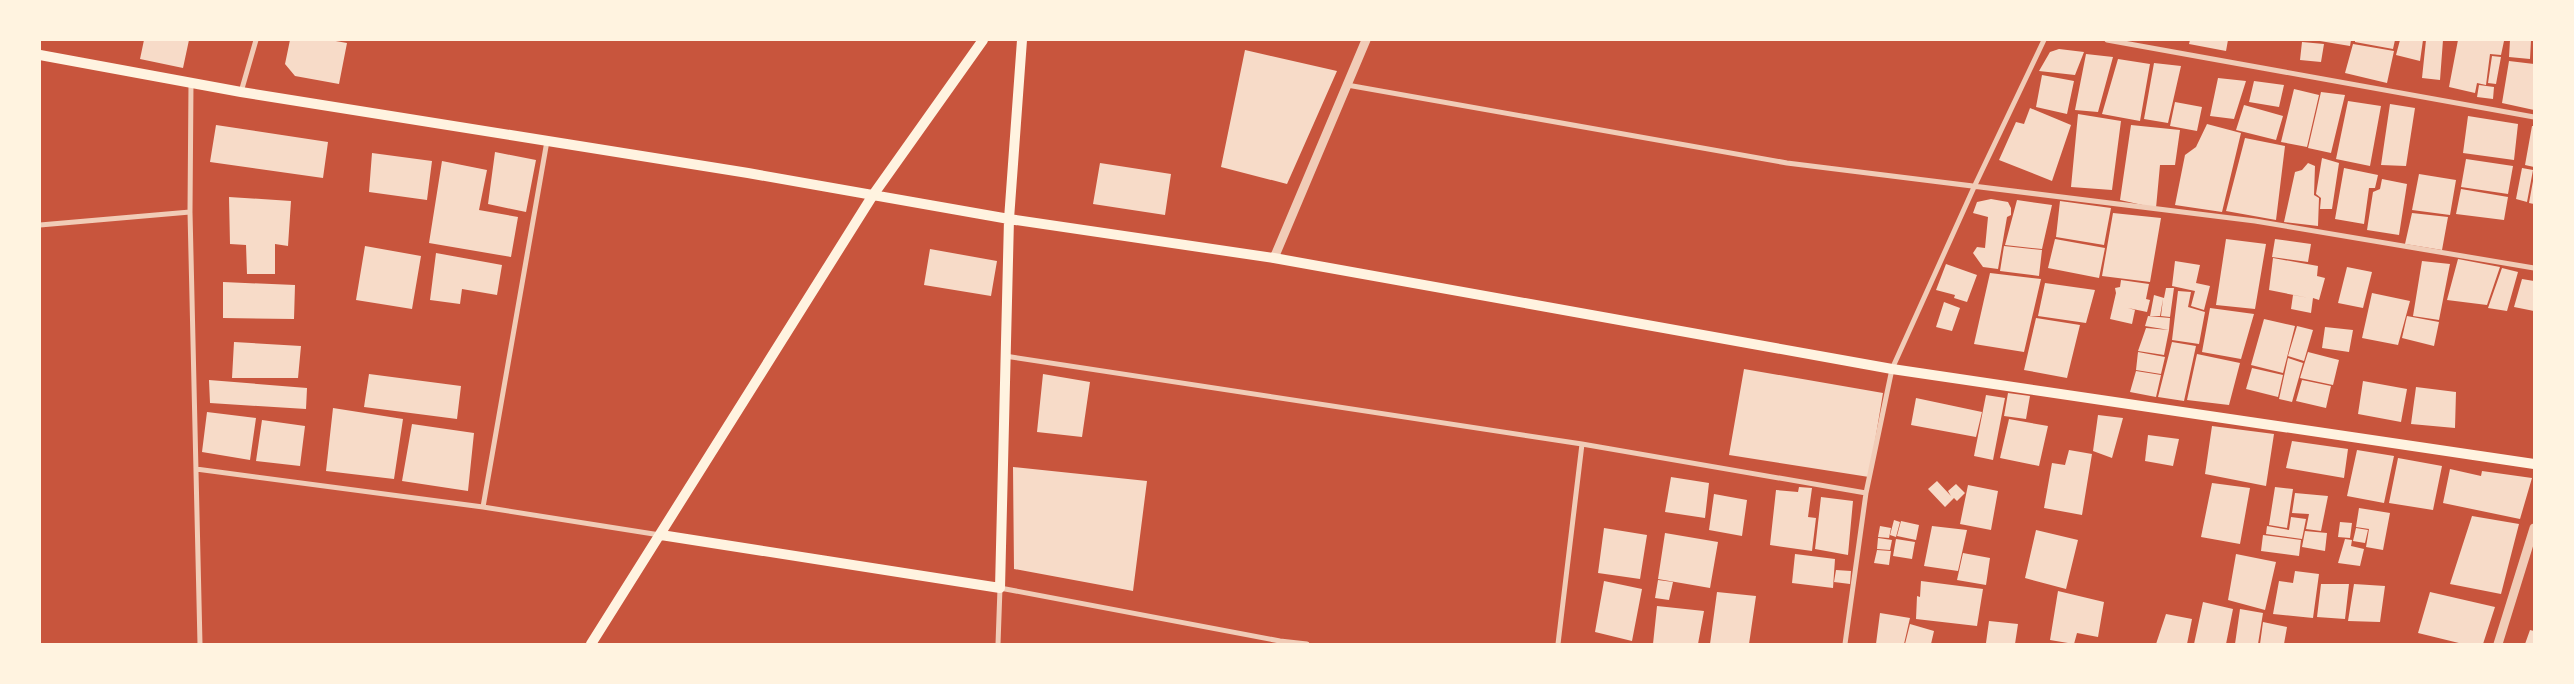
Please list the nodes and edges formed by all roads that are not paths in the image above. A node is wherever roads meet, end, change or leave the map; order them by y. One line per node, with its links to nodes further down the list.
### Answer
1 (256, 40): 10 (street)
2 (984, 40): 14 (main road)
3 (1022, 40): 16 (main road)
4 (1366, 40): 9 (street)
5 (2044, 40): 13 (street)
6 (2106, 40): 11 (street)
7 (40, 55): 8 (main road)
8 (191, 83): 10 (main road); 15 (street)
9 (1347, 85): 13 (street); 18 (street)
10 (241, 92): 12 (main road)
11 (2534, 117)
12 (547, 141): 14 (main road); 26 (street)
13 (1975, 185): 19 (street); 21 (street)
14 (873, 195): 16 (main road); 28 (main road)
15 (190, 212): 17 (street); 24 (street)
16 (1009, 219): 18 (main road); 20 (main road)
17 (40, 225)
18 (1274, 258): 21 (main road)
19 (2534, 268)
20 (1005, 356): 22 (street); 29 (main road)
21 (1892, 369): 23 (main road); 25 (street)
22 (1582, 444): 25 (street); 34 (street)
23 (2534, 464)
24 (196, 469): 26 (street); 30 (street)
25 (1866, 493): 35 (street)
26 (483, 507): 28 (street)
27 (2534, 528): 36 (street)
28 (661, 535): 29 (main road); 31 (main road)
29 (1000, 588): 32 (street); 33 (street)
30 (200, 644)
31 (591, 644)
32 (998, 644)
33 (1307, 644)
34 (1558, 644)
35 (1845, 644)
36 (2498, 644)

